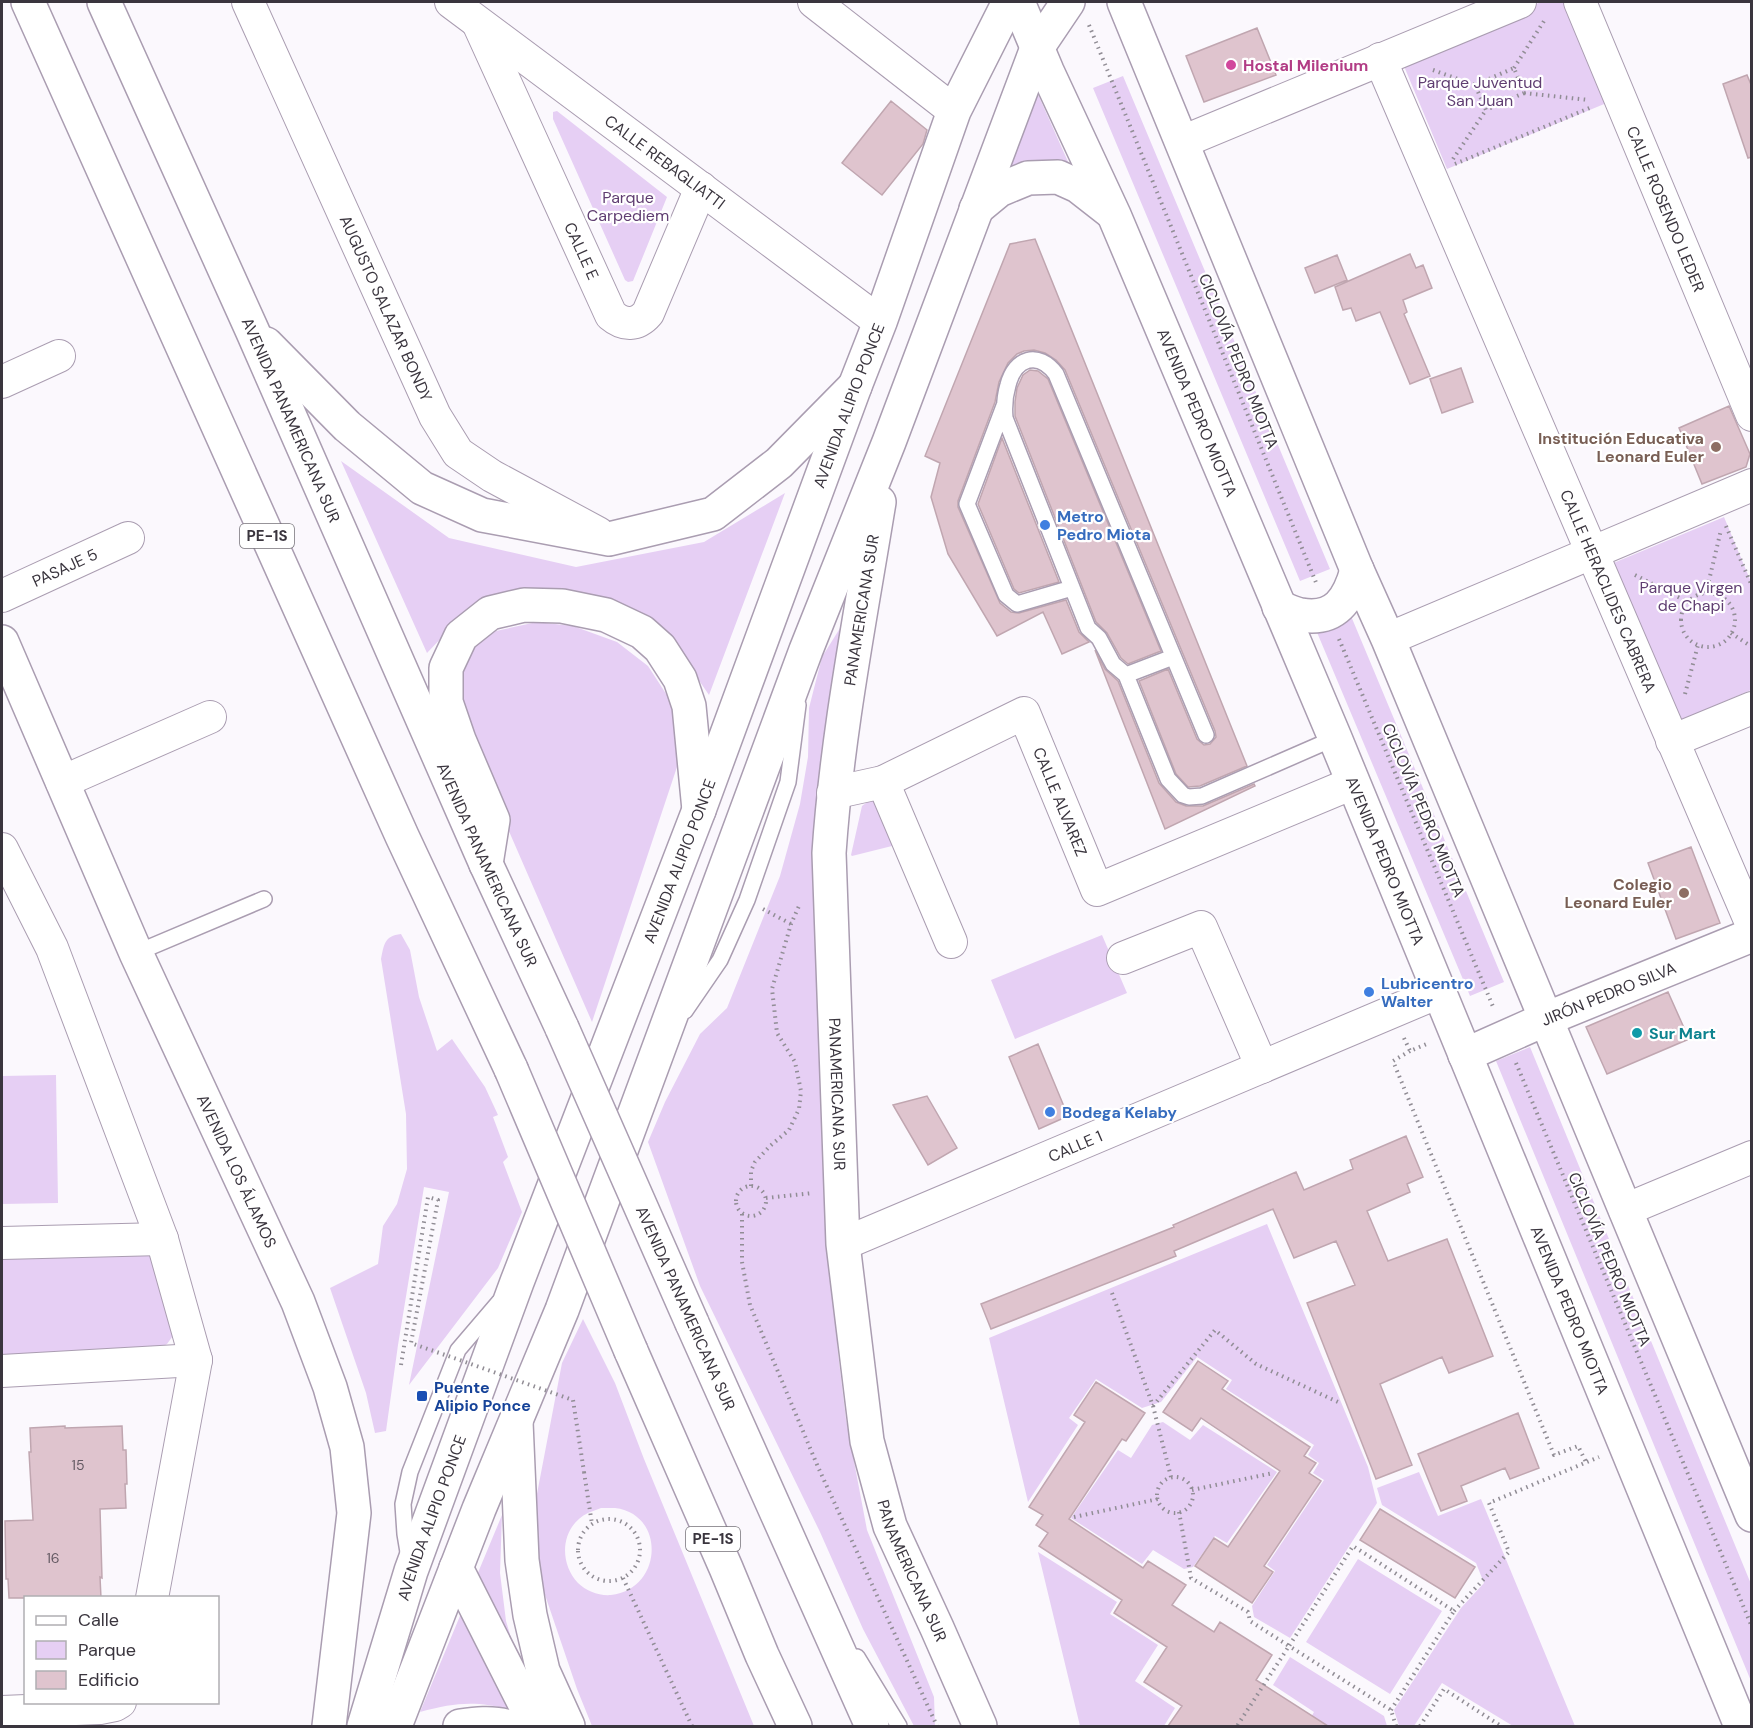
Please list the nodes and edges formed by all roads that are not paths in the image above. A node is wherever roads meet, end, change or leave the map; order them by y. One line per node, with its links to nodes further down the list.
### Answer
1 (28, 2): 76 (main road, PE-1S, bridge)
2 (104, 2): 21 (main road, AVENIDA PANAMERICANA SUR)
3 (248, 2): 30 (street, AUGUSTO SALAZAR BONDY)
4 (451, 2): 12 (street, CALLE REBAGLIATTI)
5 (814, 2): 15 (street)
6 (1009, 2): 15 (main road, AVENIDA ALIPIO PONCE)
7 (1018, 2): 13 (main road, AVENIDA PEDRO MIOTTA)
8 (1124, 2): 16 (main road)
9 (1520, 2): 14 (street)
10 (1580, 2): 26 (street, CALLE ROSENDO LEDER)
11 (1078, 12): 13 (main road)
12 (478, 22): 17 (street, CALLE REBAGLIATTI); 17 (street, CALLE E)
13 (1037, 48): 18 (main road); 19 (main road, AVENIDA PEDRO MIOTTA)
14 (1380, 59): 16 (street); 31 (street, CALLE HERACLIDES CABRERA)
15 (954, 111): 20 (main road, AVENIDA ALIPIO PONCE)
16 (1182, 142): 32 (main road)
17 (701, 189): 20 (street, CALLE REBAGLIATTI)
18 (976, 209): 19 (main road); 27 (main road)
19 (1114, 214): 35 (main road, AVENIDA PEDRO MIOTTA)
20 (880, 322): 24 (main road, AVENIDA ALIPIO PONCE)
21 (252, 330): 30 (main road); 52 (main road, AVENIDA PANAMERICANA SUR)
22 (59, 356): 23 (street)
23 (2, 382)
24 (855, 386): 30 (main road); 50 (main road, AVENIDA ALIPIO PONCE)
25 (1004, 406): 33 (lane); 33 (lane); 39 (lane)
26 (1752, 415)
27 (889, 442): 38 (main road); 49 (main road, PANAMERICANA SUR)
28 (1752, 485): 31 (street)
29 (128, 538): 34 (street, PASAJE 5)
30 (609, 539)
31 (1592, 552): 36 (street); 45 (street, CALLE HERACLIDES CABRERA)
32 (1357, 570): 35 (main road); 36 (main road)
33 (1072, 588): 40 (lane)
34 (2, 596)
35 (1279, 607): 44 (main road, AVENIDA PEDRO MIOTTA)
36 (1388, 639): 60 (main road)
37 (2, 643): 46 (main road, AVENIDA LOS ÁLAMOS)
38 (806, 650): 61 (main road); 61 (lane)
39 (1173, 657): 40 (lane); 43 (lane)
40 (1126, 675): 44 (lane)
41 (1752, 708): 45 (street)
42 (210, 717): 46 (street)
43 (1206, 735)
44 (1335, 738): 48 (main road, AVENIDA PEDRO MIOTTA)
45 (1672, 741): 54 (street, CALLE HERACLIDES CABRERA)
46 (62, 782): 57 (main road, AVENIDA LOS ÁLAMOS)
47 (883, 782): 48 (street, CALLE ALVAREZ); 49 (street); 56 (street)
48 (1353, 783): 59 (main road, AVENIDA PEDRO MIOTTA)
49 (833, 793): 68 (main road, PANAMERICANA SUR)
50 (699, 810): 52 (main road); 81 (main road, AVENIDA ALIPIO PONCE)
51 (2, 849): 66 (street)
52 (486, 864): 73 (main road, AVENIDA PANAMERICANA SUR, bridge)
53 (264, 899): 57 (lane)
54 (1752, 925)
55 (1752, 936): 60 (main road, JIRÓN PEDRO SILVA)
56 (951, 942)
57 (136, 953): 80 (main road, AVENIDA LOS ÁLAMOS)
58 (1123, 958): 63 (street)
59 (1440, 992): 62 (main road, AVENIDA PEDRO MIOTTA); 63 (street, CALLE 1)
60 (1546, 1019): 62 (main road, JIRÓN PEDRO SILVA); 65 (main road)
61 (659, 1047): 71 (main road)
62 (1465, 1055): 92 (main road, AVENIDA PEDRO MIOTTA)
63 (1262, 1067): 68 (street, CALLE 1)
64 (1752, 1157): 65 (street)
65 (1625, 1210): 72 (main road)
66 (162, 1239): 67 (street); 69 (street)
67 (2, 1243)
68 (843, 1244): 91 (main road, PANAMERICANA SUR)
69 (196, 1360): 70 (street); 75 (street)
70 (2, 1371)
71 (516, 1422): 74 (main road); 86 (main road)
72 (1752, 1515)
73 (797, 1558): 89 (main road, AVENIDA PANAMERICANA SUR); 90 (lane)
74 (456, 1568): 82 (main road); 85 (main road)
75 (152, 1596)
76 (762, 1655): 87 (main road); 88 (main road, PE-1S)
77 (117, 1704): 79 (street)
78 (2, 1712): 79 (street)
79 (50, 1718)
80 (330, 1726)
81 (364, 1726)
82 (395, 1726)
83 (460, 1726): 84 (main road)
84 (506, 1726)
85 (536, 1726)
86 (568, 1726)
87 (783, 1726)
88 (795, 1726)
89 (872, 1726)
90 (899, 1726)
91 (980, 1726)
92 (1741, 1726)

